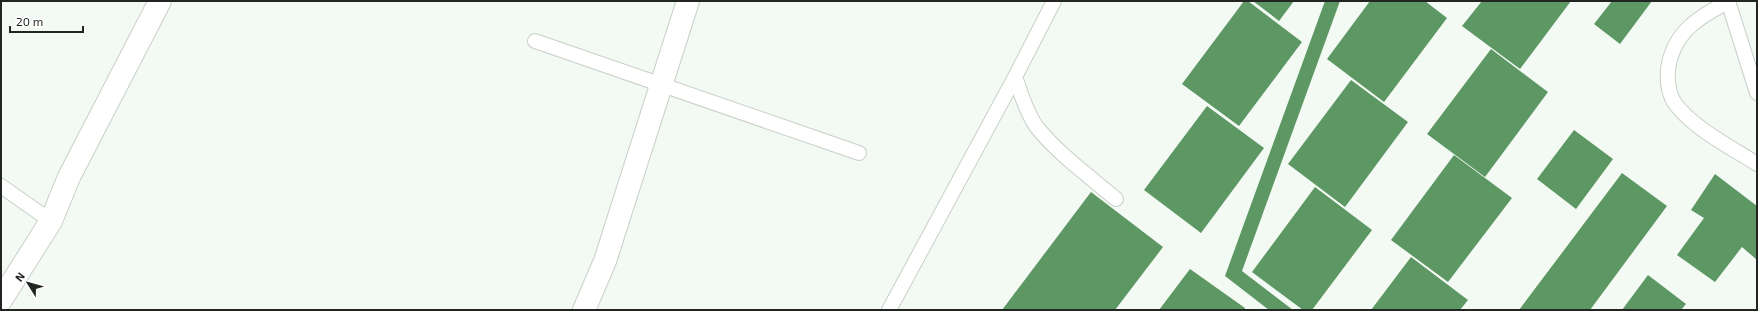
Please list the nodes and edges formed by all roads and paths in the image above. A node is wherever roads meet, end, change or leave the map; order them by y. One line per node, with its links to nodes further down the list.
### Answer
1 (160, 1): 13 (street)
2 (688, 1): 7 (street)
3 (1054, 1): 6 (lane)
4 (1728, 1): 8 (lane); 10 (lane)
5 (535, 41): 7 (lane)
6 (1015, 77): 12 (lane); 16 (lane)
7 (661, 84): 9 (lane); 15 (street)
8 (1757, 93)
9 (859, 153)
10 (1757, 164)
11 (1, 186): 13 (lane)
12 (1116, 198)
13 (51, 221): 14 (street)
14 (1, 300)
15 (584, 310)
16 (889, 310)

